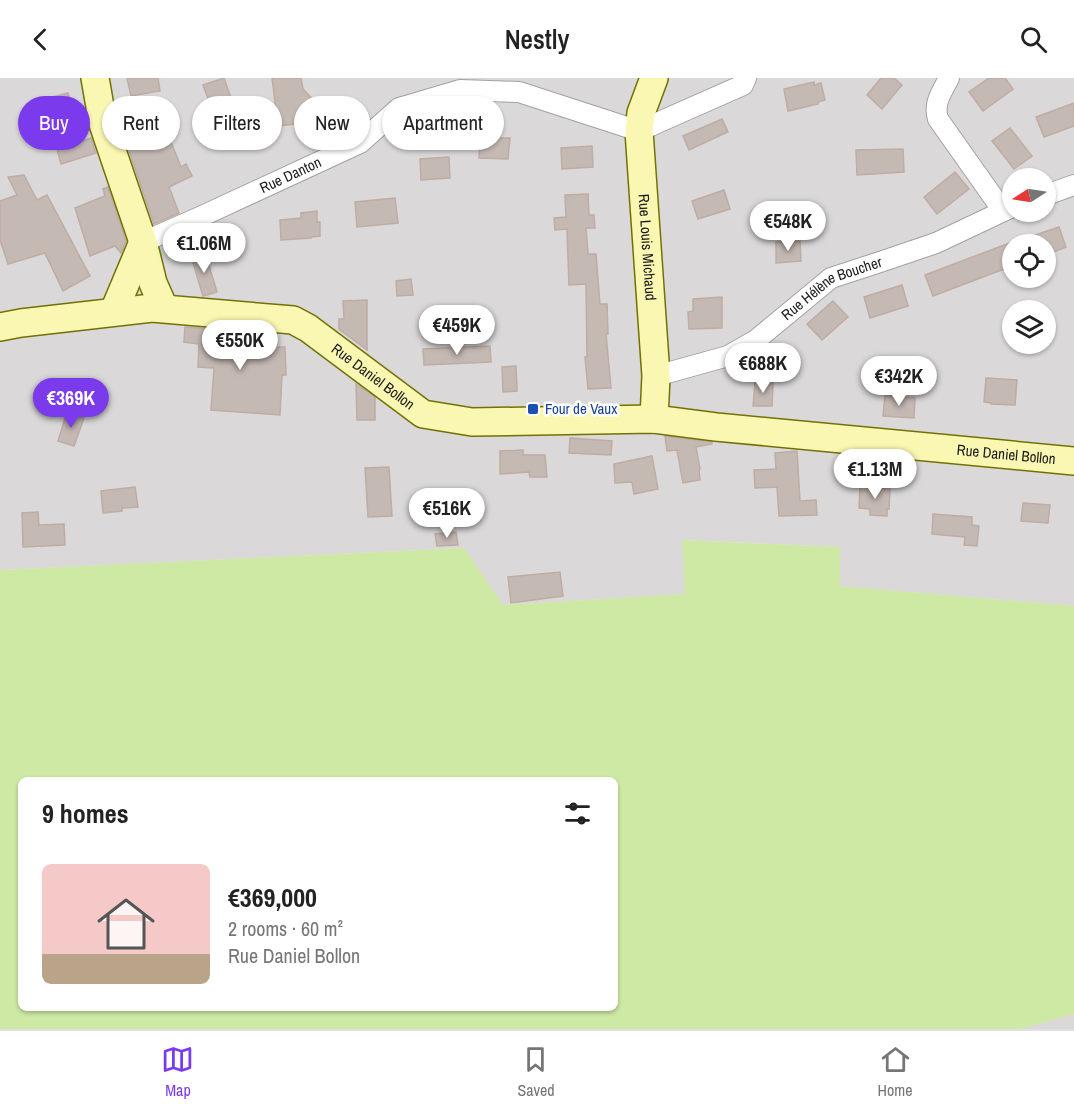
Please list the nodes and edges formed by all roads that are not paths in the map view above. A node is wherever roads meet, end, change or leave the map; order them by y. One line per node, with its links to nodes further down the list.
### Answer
1 (95, 78): 10 (street)
2 (654, 78): 5 (street, Rue Louis Michaud)
3 (746, 78): 5 (street)
4 (949, 78): 8 (street)
5 (639, 130): 10 (street, Rue Danton); 14 (street, Rue Louis Michaud)
6 (1074, 185): 7 (street)
7 (1056, 191)
8 (1002, 201)
9 (1002, 212): 14 (street, Rue Hélène Boucher)
10 (143, 242): 11 (street); 12 (street)
11 (164, 309): 12 (street, Rue Daniel Bollon); 15 (street, Rue Daniel Bollon)
12 (114, 311): 13 (street, Rue Daniel Bollon)
13 (0, 327)
14 (656, 376): 15 (street, Rue Louis Michaud)
15 (654, 419): 16 (street, Rue Daniel Bollon)
16 (1074, 461)

